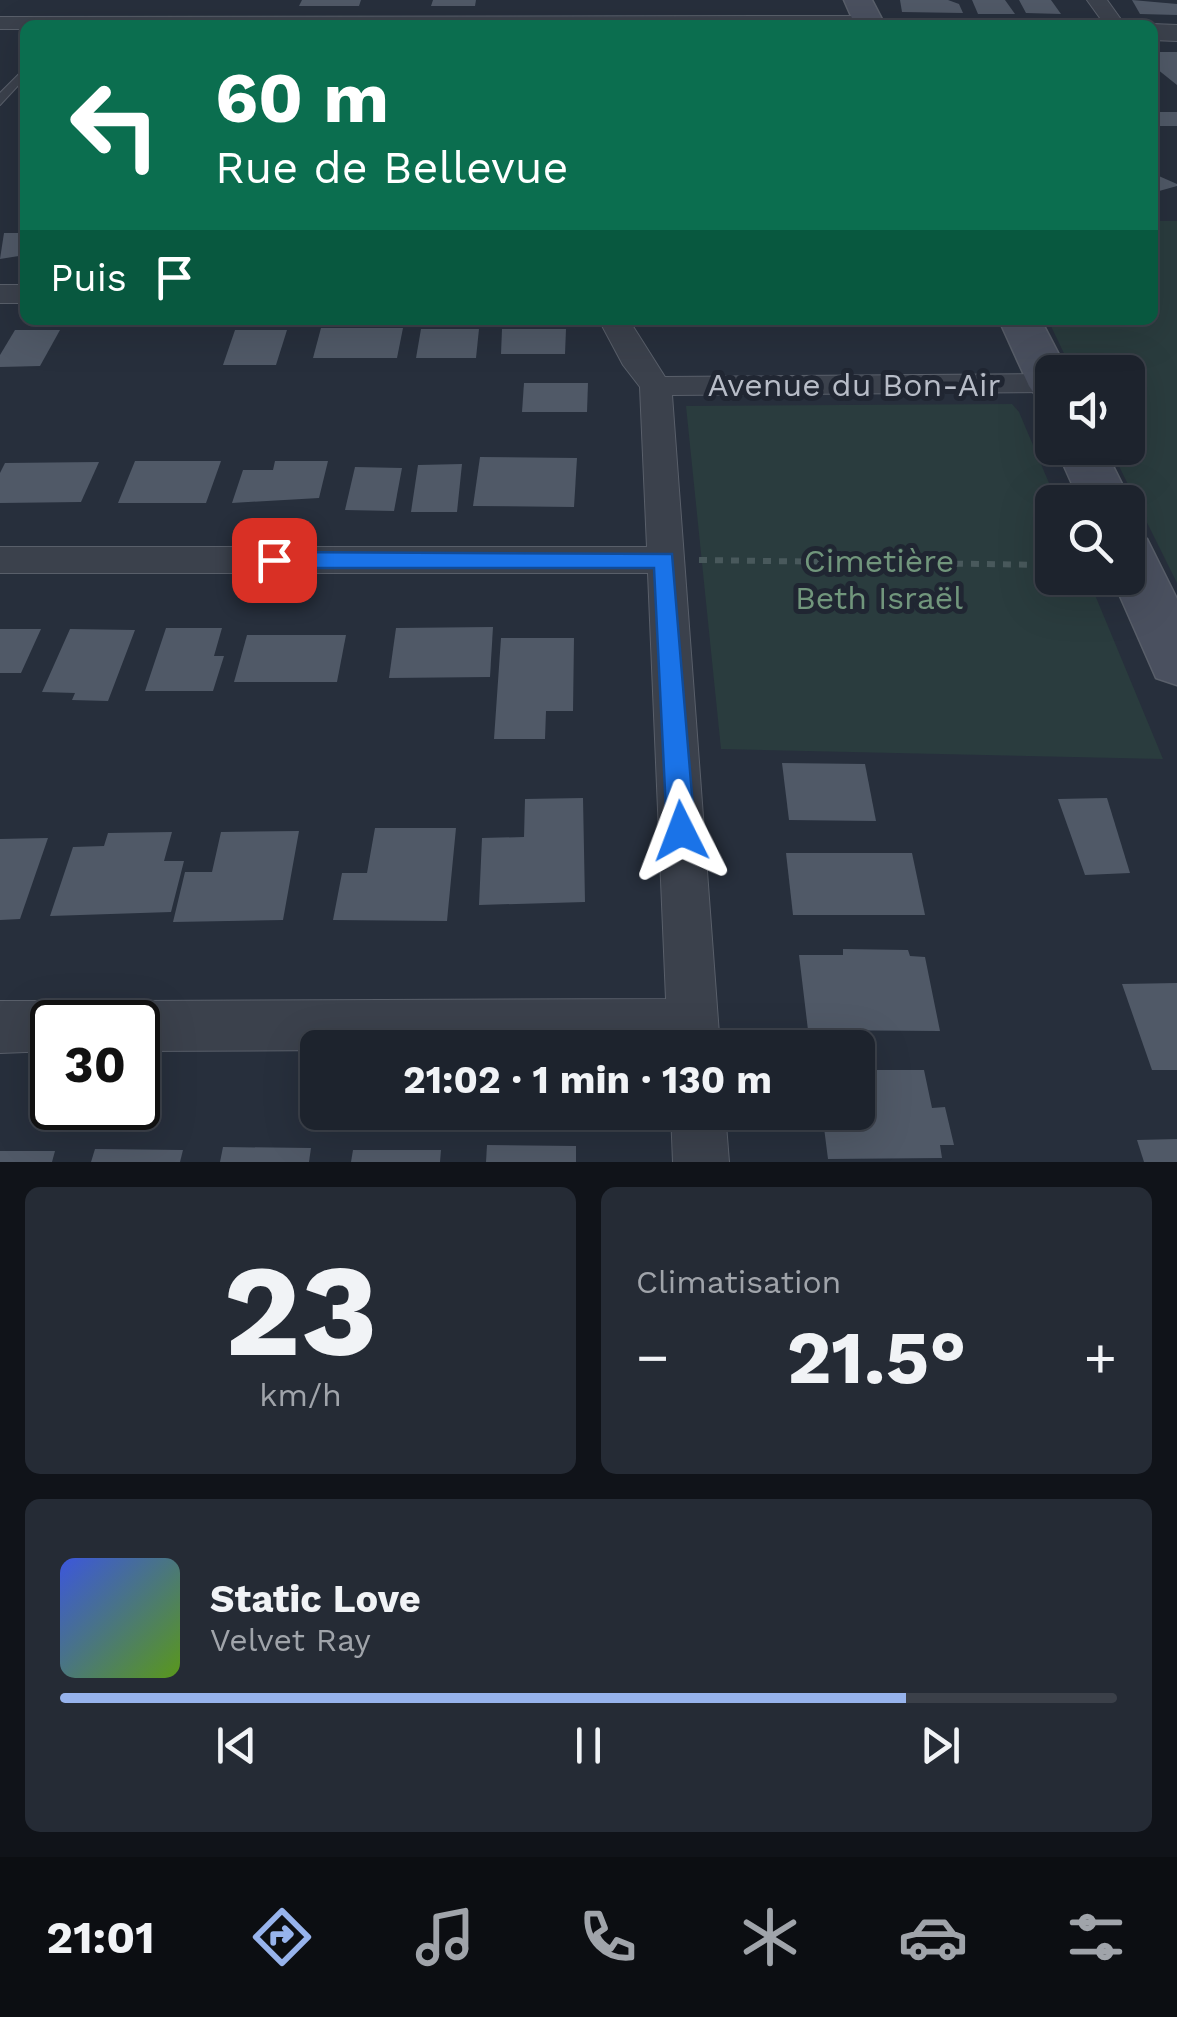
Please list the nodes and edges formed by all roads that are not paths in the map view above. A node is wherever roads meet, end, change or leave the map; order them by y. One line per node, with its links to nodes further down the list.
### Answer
1 (865, 16): 2 (street)
2 (616, 20)
3 (20, 77): 4 (lane)
4 (0, 101)
5 (617, 325): 9 (street)
6 (1022, 325): 7 (main road)
7 (1037, 355)
8 (1035, 385): 9 (street, Avenue du Bon-Air)
9 (656, 386): 11 (street)
10 (0, 560): 11 (street)
11 (664, 560): 18 (street)
12 (1145, 590): 13 (main road)
13 (1177, 662)
14 (0, 1026): 15 (street)
15 (30, 1026)
16 (160, 1026): 17 (street)
17 (360, 1030)
18 (693, 1030)
19 (699, 1130): 20 (street)
20 (701, 1162)

